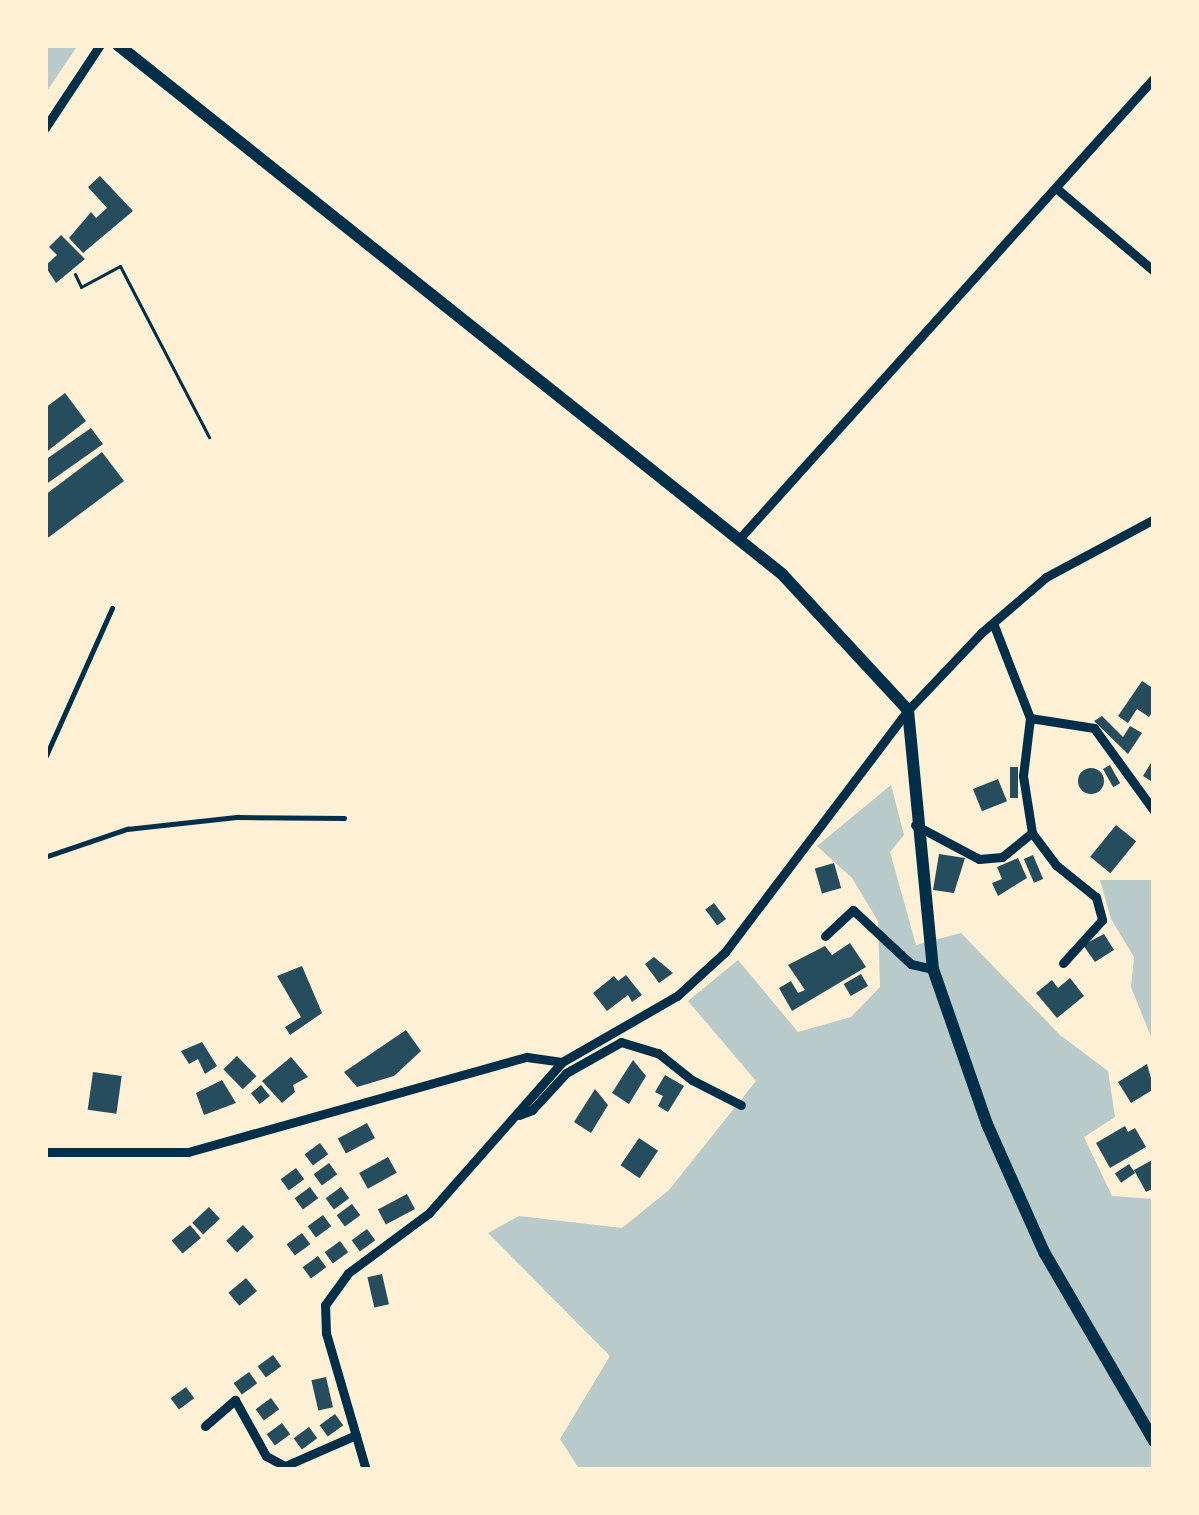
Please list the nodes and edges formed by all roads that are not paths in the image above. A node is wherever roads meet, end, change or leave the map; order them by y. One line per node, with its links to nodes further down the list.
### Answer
1 (100, 45): 4 (street)
2 (118, 45): 8 (street)
3 (1154, 78): 5 (street)
4 (45, 128)
5 (1056, 188): 6 (street); 8 (street)
6 (1154, 271)
7 (1154, 519): 10 (street)
8 (740, 539): 11 (street)
9 (112, 608): 13 (lane)
10 (993, 623): 11 (street); 12 (street)
11 (908, 710): 16 (street); 22 (street)
12 (1030, 718): 14 (street); 17 (street)
13 (45, 758)
14 (1154, 811)
15 (344, 818): 18 (lane)
16 (916, 825): 17 (street); 21 (street)
17 (1032, 833): 20 (street)
18 (45, 857)
19 (825, 936): 21 (street)
20 (1064, 963)
21 (933, 970): 28 (street)
22 (562, 1062): 24 (street); 25 (street)
23 (741, 1105): 24 (street)
24 (514, 1117): 27 (street)
25 (45, 1152)
26 (205, 1426): 27 (street)
27 (356, 1435): 29 (street)
28 (1154, 1442)
29 (366, 1470)

